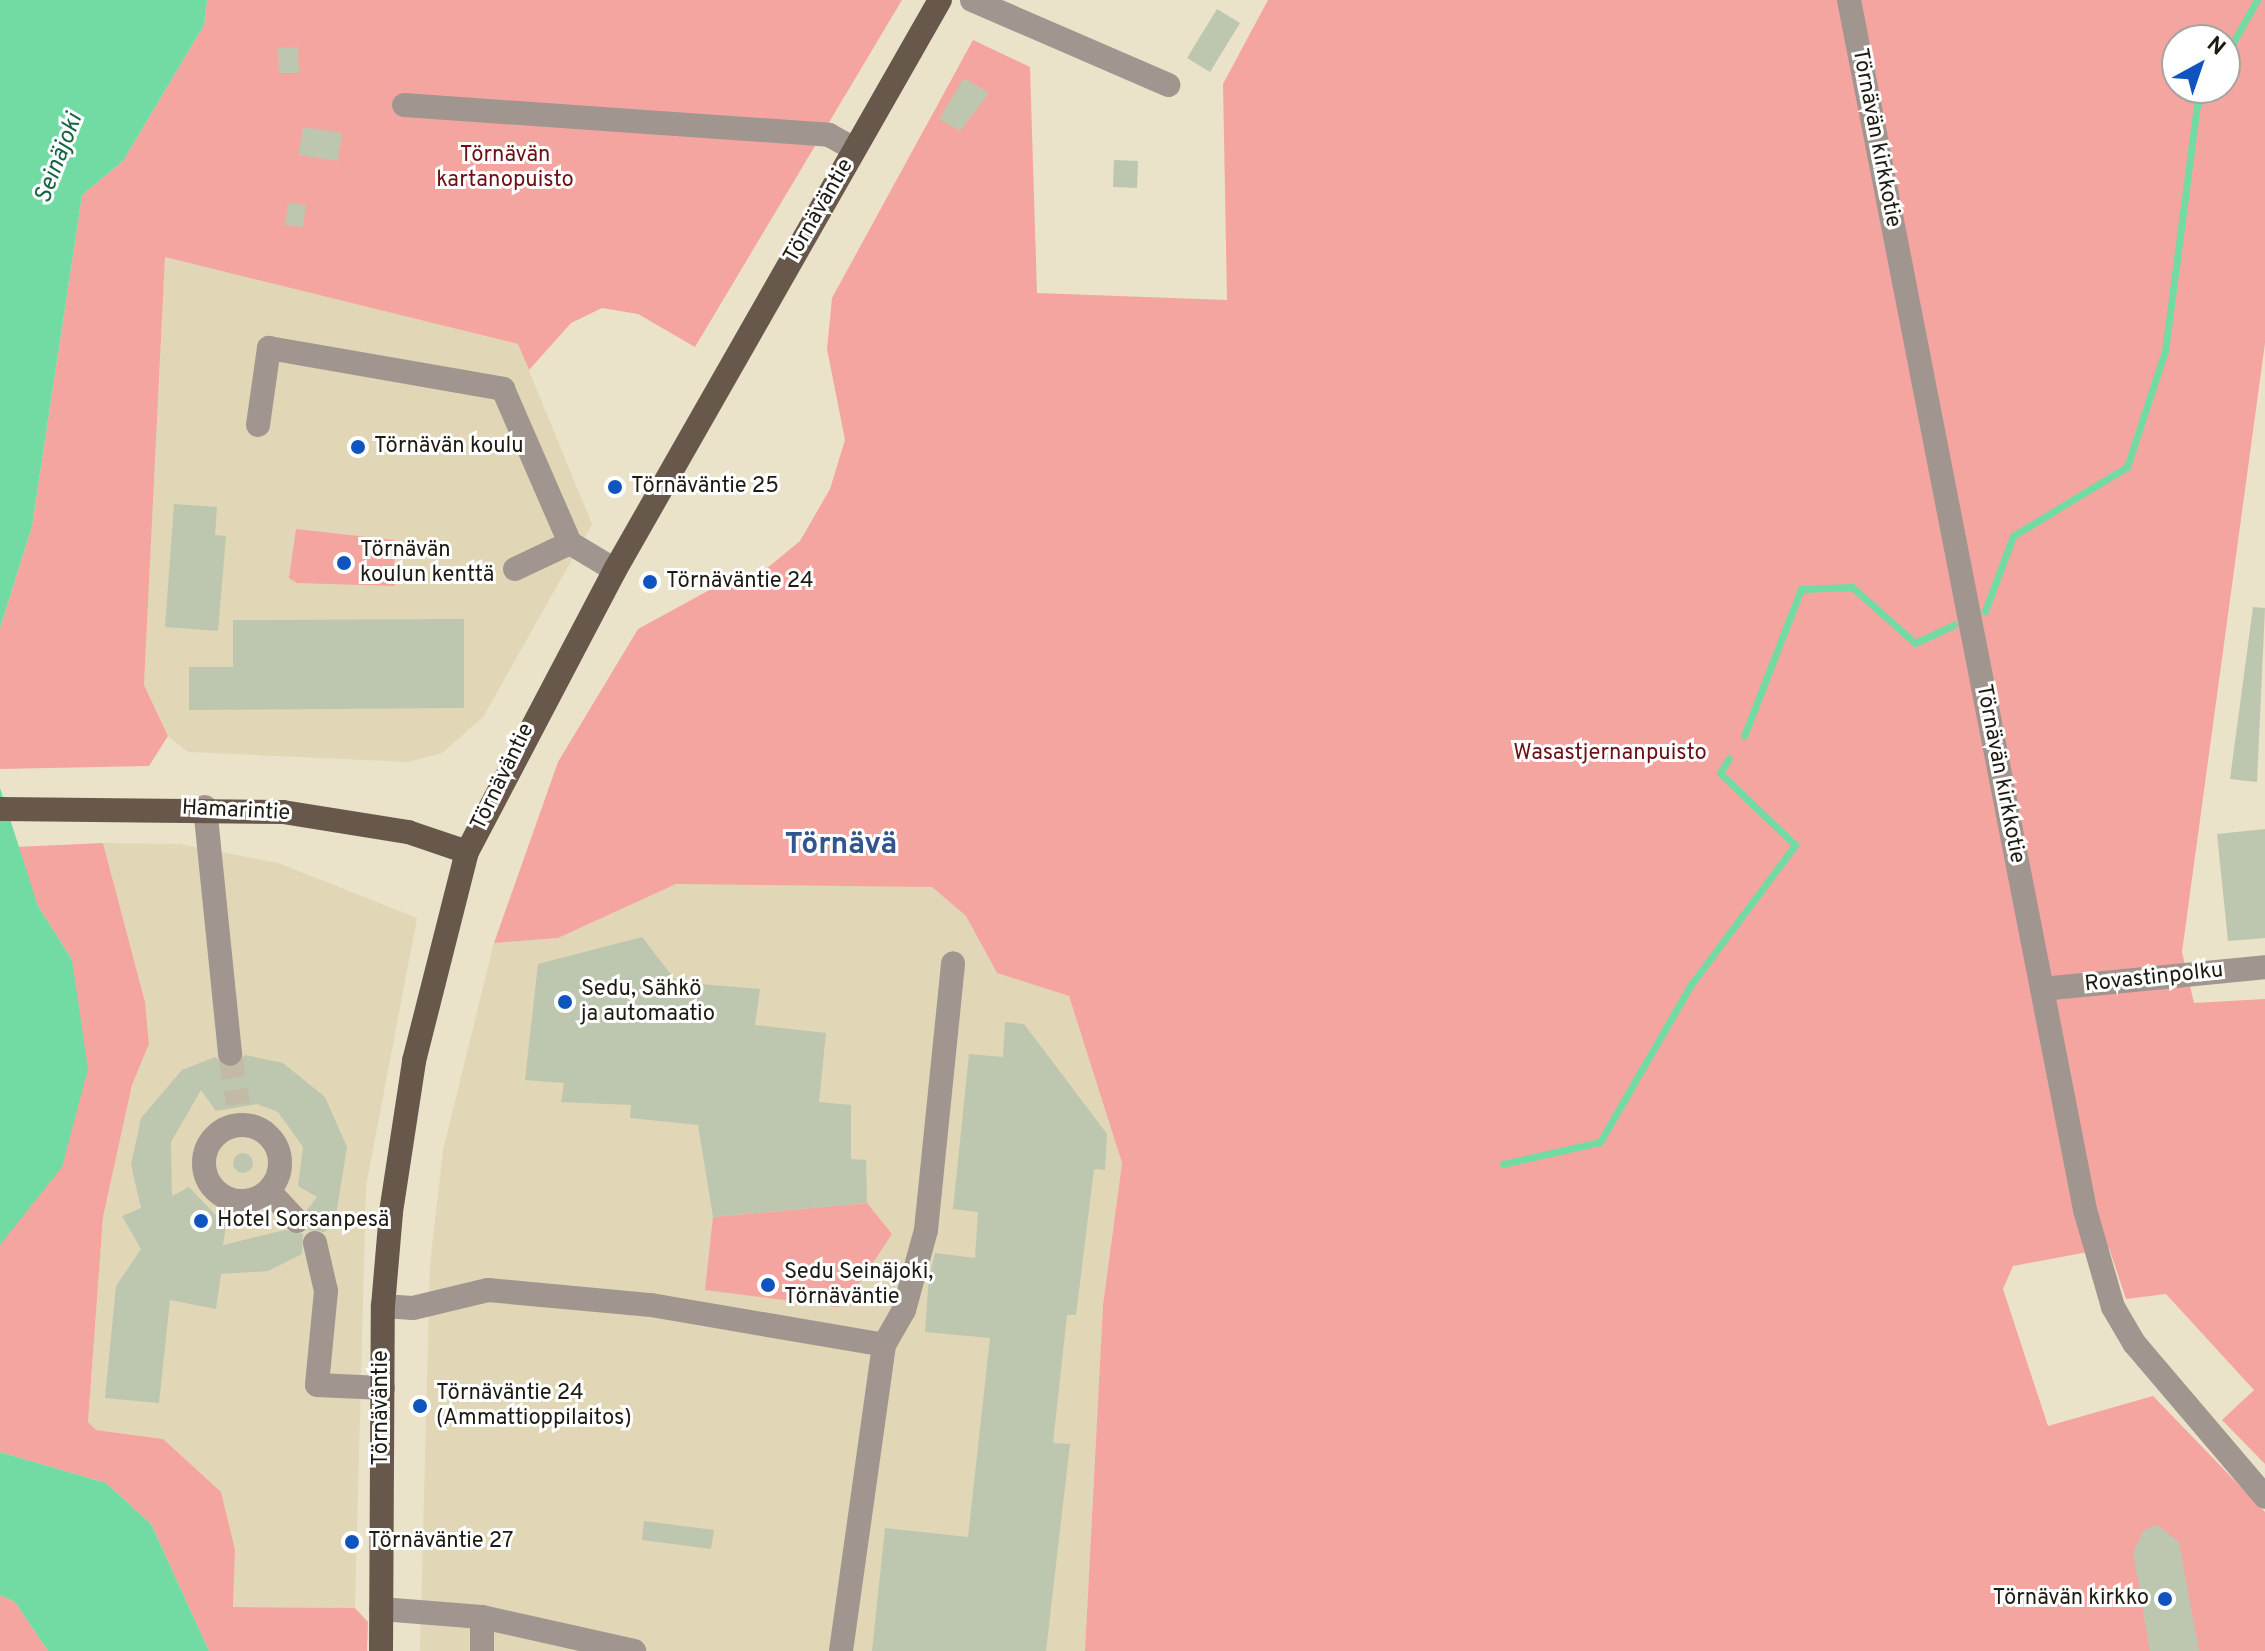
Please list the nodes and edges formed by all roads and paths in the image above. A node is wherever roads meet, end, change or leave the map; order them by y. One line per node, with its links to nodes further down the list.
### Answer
1 (940, 0): 6 (main road, Törnäväntie)
2 (972, 0): 4 (street)
3 (1849, 0): 16 (street, Törnävän kirkkotie)
4 (1168, 85)
5 (404, 105): 6 (street)
6 (854, 149): 10 (main road, Törnäväntie)
7 (258, 425): 8 (street)
8 (570, 543): 9 (street); 10 (street)
9 (515, 569)
10 (615, 570): 13 (main road, Törnäväntie)
11 (205, 807): 12 (main road, Hamarintie); 13 (main road, Hamarintie); 17 (street)
12 (0, 809)
13 (467, 852): 21 (main road, Törnäväntie)
14 (953, 963): 22 (street)
15 (2265, 967): 16 (street, Rovastinpolku)
16 (2042, 989): 24 (street, Törnävän kirkkotie)
17 (230, 1054)
18 (269, 1191): 18 (street); 19 (street)
19 (297, 1221)
20 (315, 1243): 23 (street)
21 (383, 1306): 22 (street); 23 (main road, Törnäväntie)
22 (884, 1345): 30 (street)
23 (383, 1388): 25 (main road, Törnäväntie)
24 (2265, 1496)
25 (381, 1609): 26 (street); 27 (main road, Törnäväntie)
26 (482, 1617): 28 (street); 29 (street)
27 (381, 1651)
28 (482, 1651)
29 (634, 1651)
30 (841, 1651)

